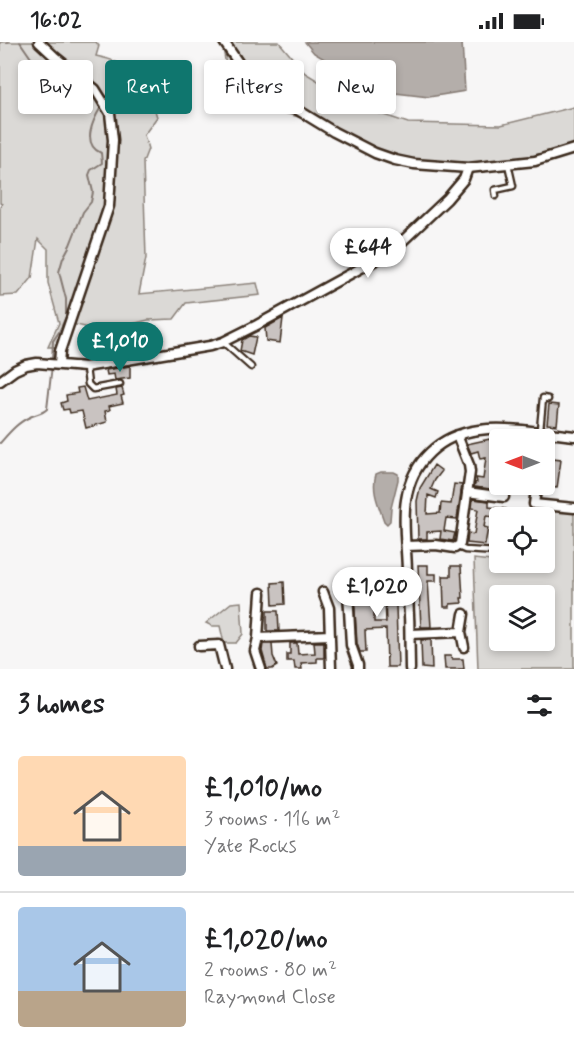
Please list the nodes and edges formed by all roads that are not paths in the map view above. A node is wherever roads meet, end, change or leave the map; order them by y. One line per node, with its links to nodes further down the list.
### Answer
1 (39, 42): 8 (street)
2 (224, 42): 5 (street)
3 (574, 149): 4 (street)
4 (508, 164): 5 (street); 6 (lane)
5 (468, 168): 7 (street)
6 (496, 196)
7 (223, 342): 9 (street); 10 (lane)
8 (59, 364): 9 (street); 11 (street)
9 (86, 367): 12 (lane)
10 (251, 367)
11 (0, 381)
12 (120, 384)
13 (548, 399): 14 (lane)
14 (539, 429)
15 (489, 431): 16 (street)
16 (457, 435): 19 (street); 23 (street)
17 (555, 435): 18 (street)
18 (574, 436)
19 (467, 492): 21 (street); 24 (street)
20 (535, 495): 22 (street)
21 (504, 497)
22 (574, 508)
23 (406, 546): 24 (street); 31 (street)
24 (458, 547): 25 (lane)
25 (489, 552)
26 (323, 592): 32 (street)
27 (348, 592): 39 (street)
28 (261, 594): 33 (street)
29 (464, 614): 30 (street)
30 (461, 632): 31 (street); 35 (street)
31 (410, 634): 40 (street)
32 (330, 635): 33 (street); 38 (street)
33 (258, 638): 37 (street)
34 (199, 646): 36 (street)
35 (464, 646)
36 (225, 669)
37 (261, 669)
38 (331, 669)
39 (358, 669)
40 (410, 669)

